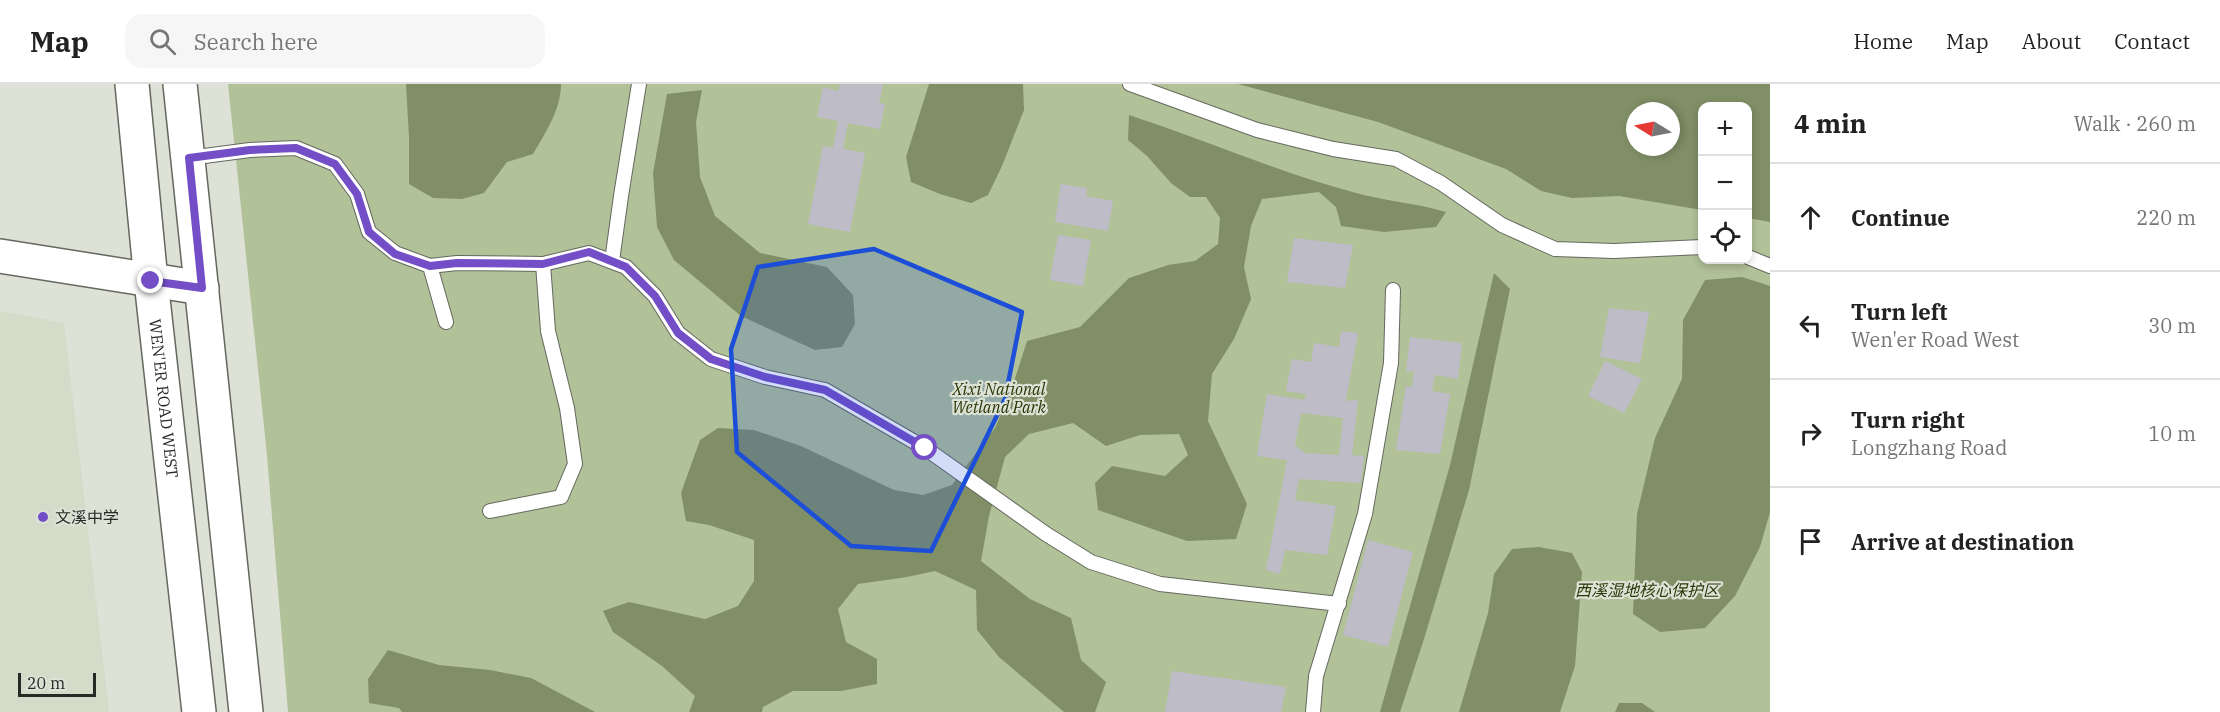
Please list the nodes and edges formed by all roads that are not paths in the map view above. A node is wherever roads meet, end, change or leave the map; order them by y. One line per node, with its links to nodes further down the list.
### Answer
1 (132, 84): 13 (main road, WEN'ER ROAD WEST)
2 (180, 84): 5 (main road)
3 (639, 84): 9 (lane)
4 (1130, 84): 6 (lane)
5 (189, 158): 11 (lane); 14 (main road)
6 (1698, 247)
7 (0, 256): 13 (main road)
8 (1752, 259): 12 (lane)
9 (612, 261): 10 (lane); 18 (lane)
10 (543, 264): 11 (lane); 17 (lane)
11 (430, 266): 16 (lane)
12 (1770, 266)
13 (151, 281): 14 (main road); 19 (main road, WEN'ER ROAD WEST)
14 (202, 288): 20 (main road)
15 (1393, 290): 18 (lane)
16 (446, 322)
17 (490, 512)
18 (1339, 604): 21 (lane)
19 (199, 712)
20 (246, 712)
21 (1312, 712)

